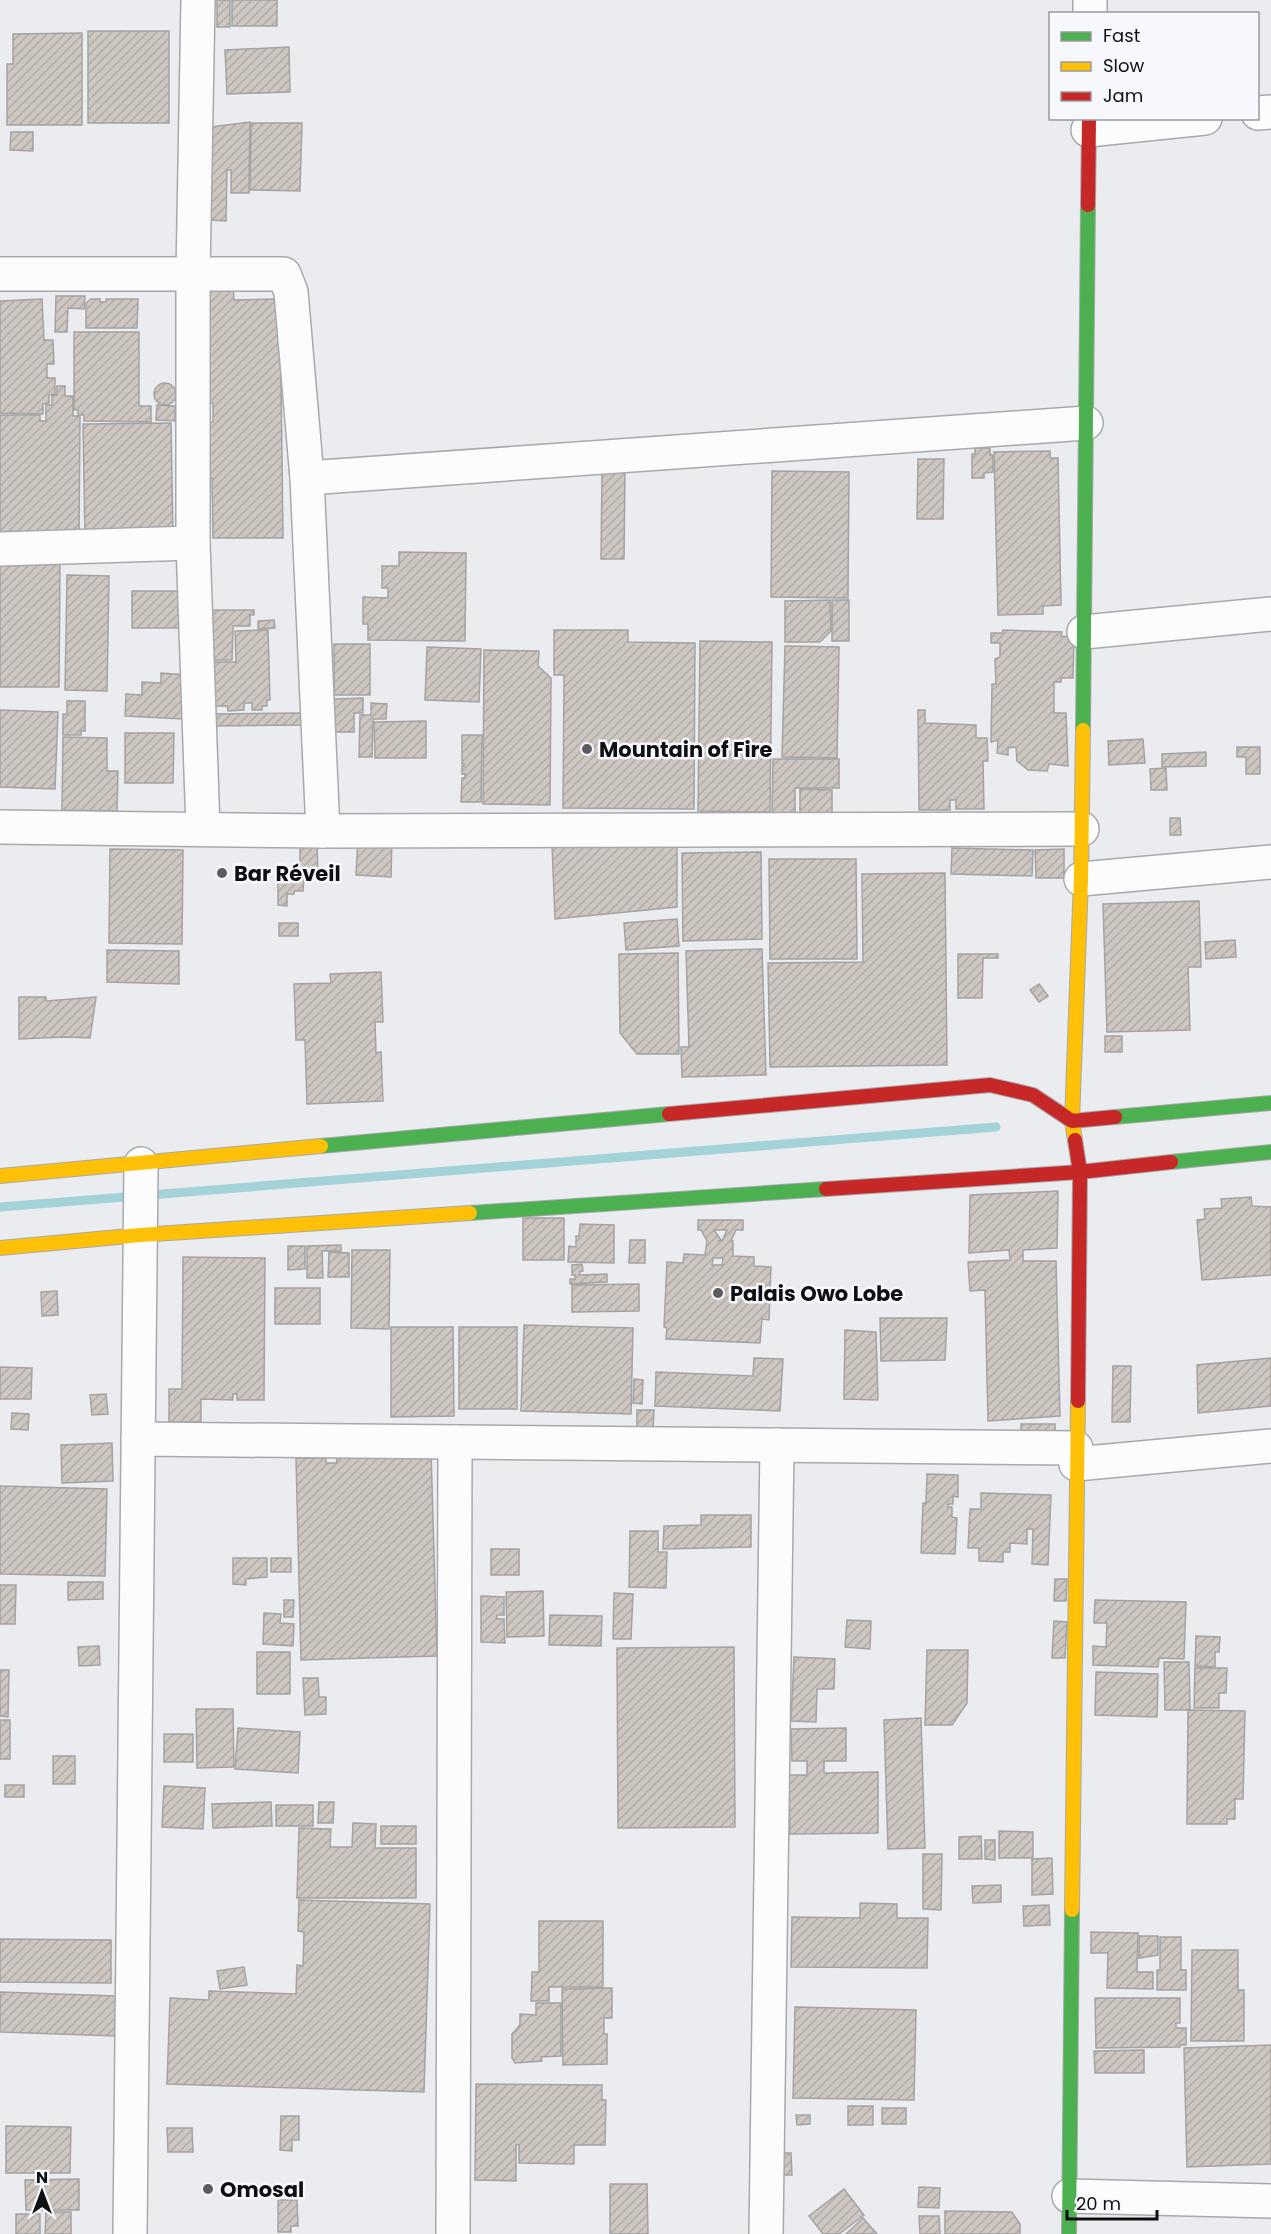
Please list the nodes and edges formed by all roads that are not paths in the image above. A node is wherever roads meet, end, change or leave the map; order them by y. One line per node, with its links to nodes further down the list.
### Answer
1 (198, 0): 5 (street)
2 (1166, 120): 3 (street)
3 (1088, 124): 6 (street)
4 (0, 274): 5 (street)
5 (193, 274): 7 (street); 8 (street)
6 (1086, 423): 7 (street); 11 (street)
7 (307, 478): 15 (street)
8 (193, 543): 9 (street); 13 (street)
9 (0, 549)
10 (1271, 614): 11 (street)
11 (1084, 632): 14 (street)
12 (0, 827): 13 (street)
13 (203, 829): 15 (street)
14 (1082, 829): 15 (street); 17 (street)
15 (323, 831)
16 (1271, 862): 17 (street)
17 (1082, 879): 19 (street)
18 (1271, 1103): 19 (street)
19 (1072, 1120): 21 (street); 22 (street)
20 (1271, 1152): 22 (street)
21 (141, 1164): 23 (street); 24 (street)
22 (1080, 1172): 24 (street); 30 (street)
23 (0, 1176)
24 (140, 1235): 25 (street); 26 (street)
25 (0, 1248)
26 (138, 1439): 27 (street); 33 (street)
27 (455, 1442): 28 (street); 34 (street)
28 (777, 1445): 30 (street); 35 (street)
29 (1271, 1446): 30 (street)
30 (1076, 1456): 31 (street)
31 (1070, 2196): 32 (street); 36 (street)
32 (1271, 2201)
33 (130, 2234)
34 (453, 2234)
35 (766, 2234)
36 (1069, 2234)

